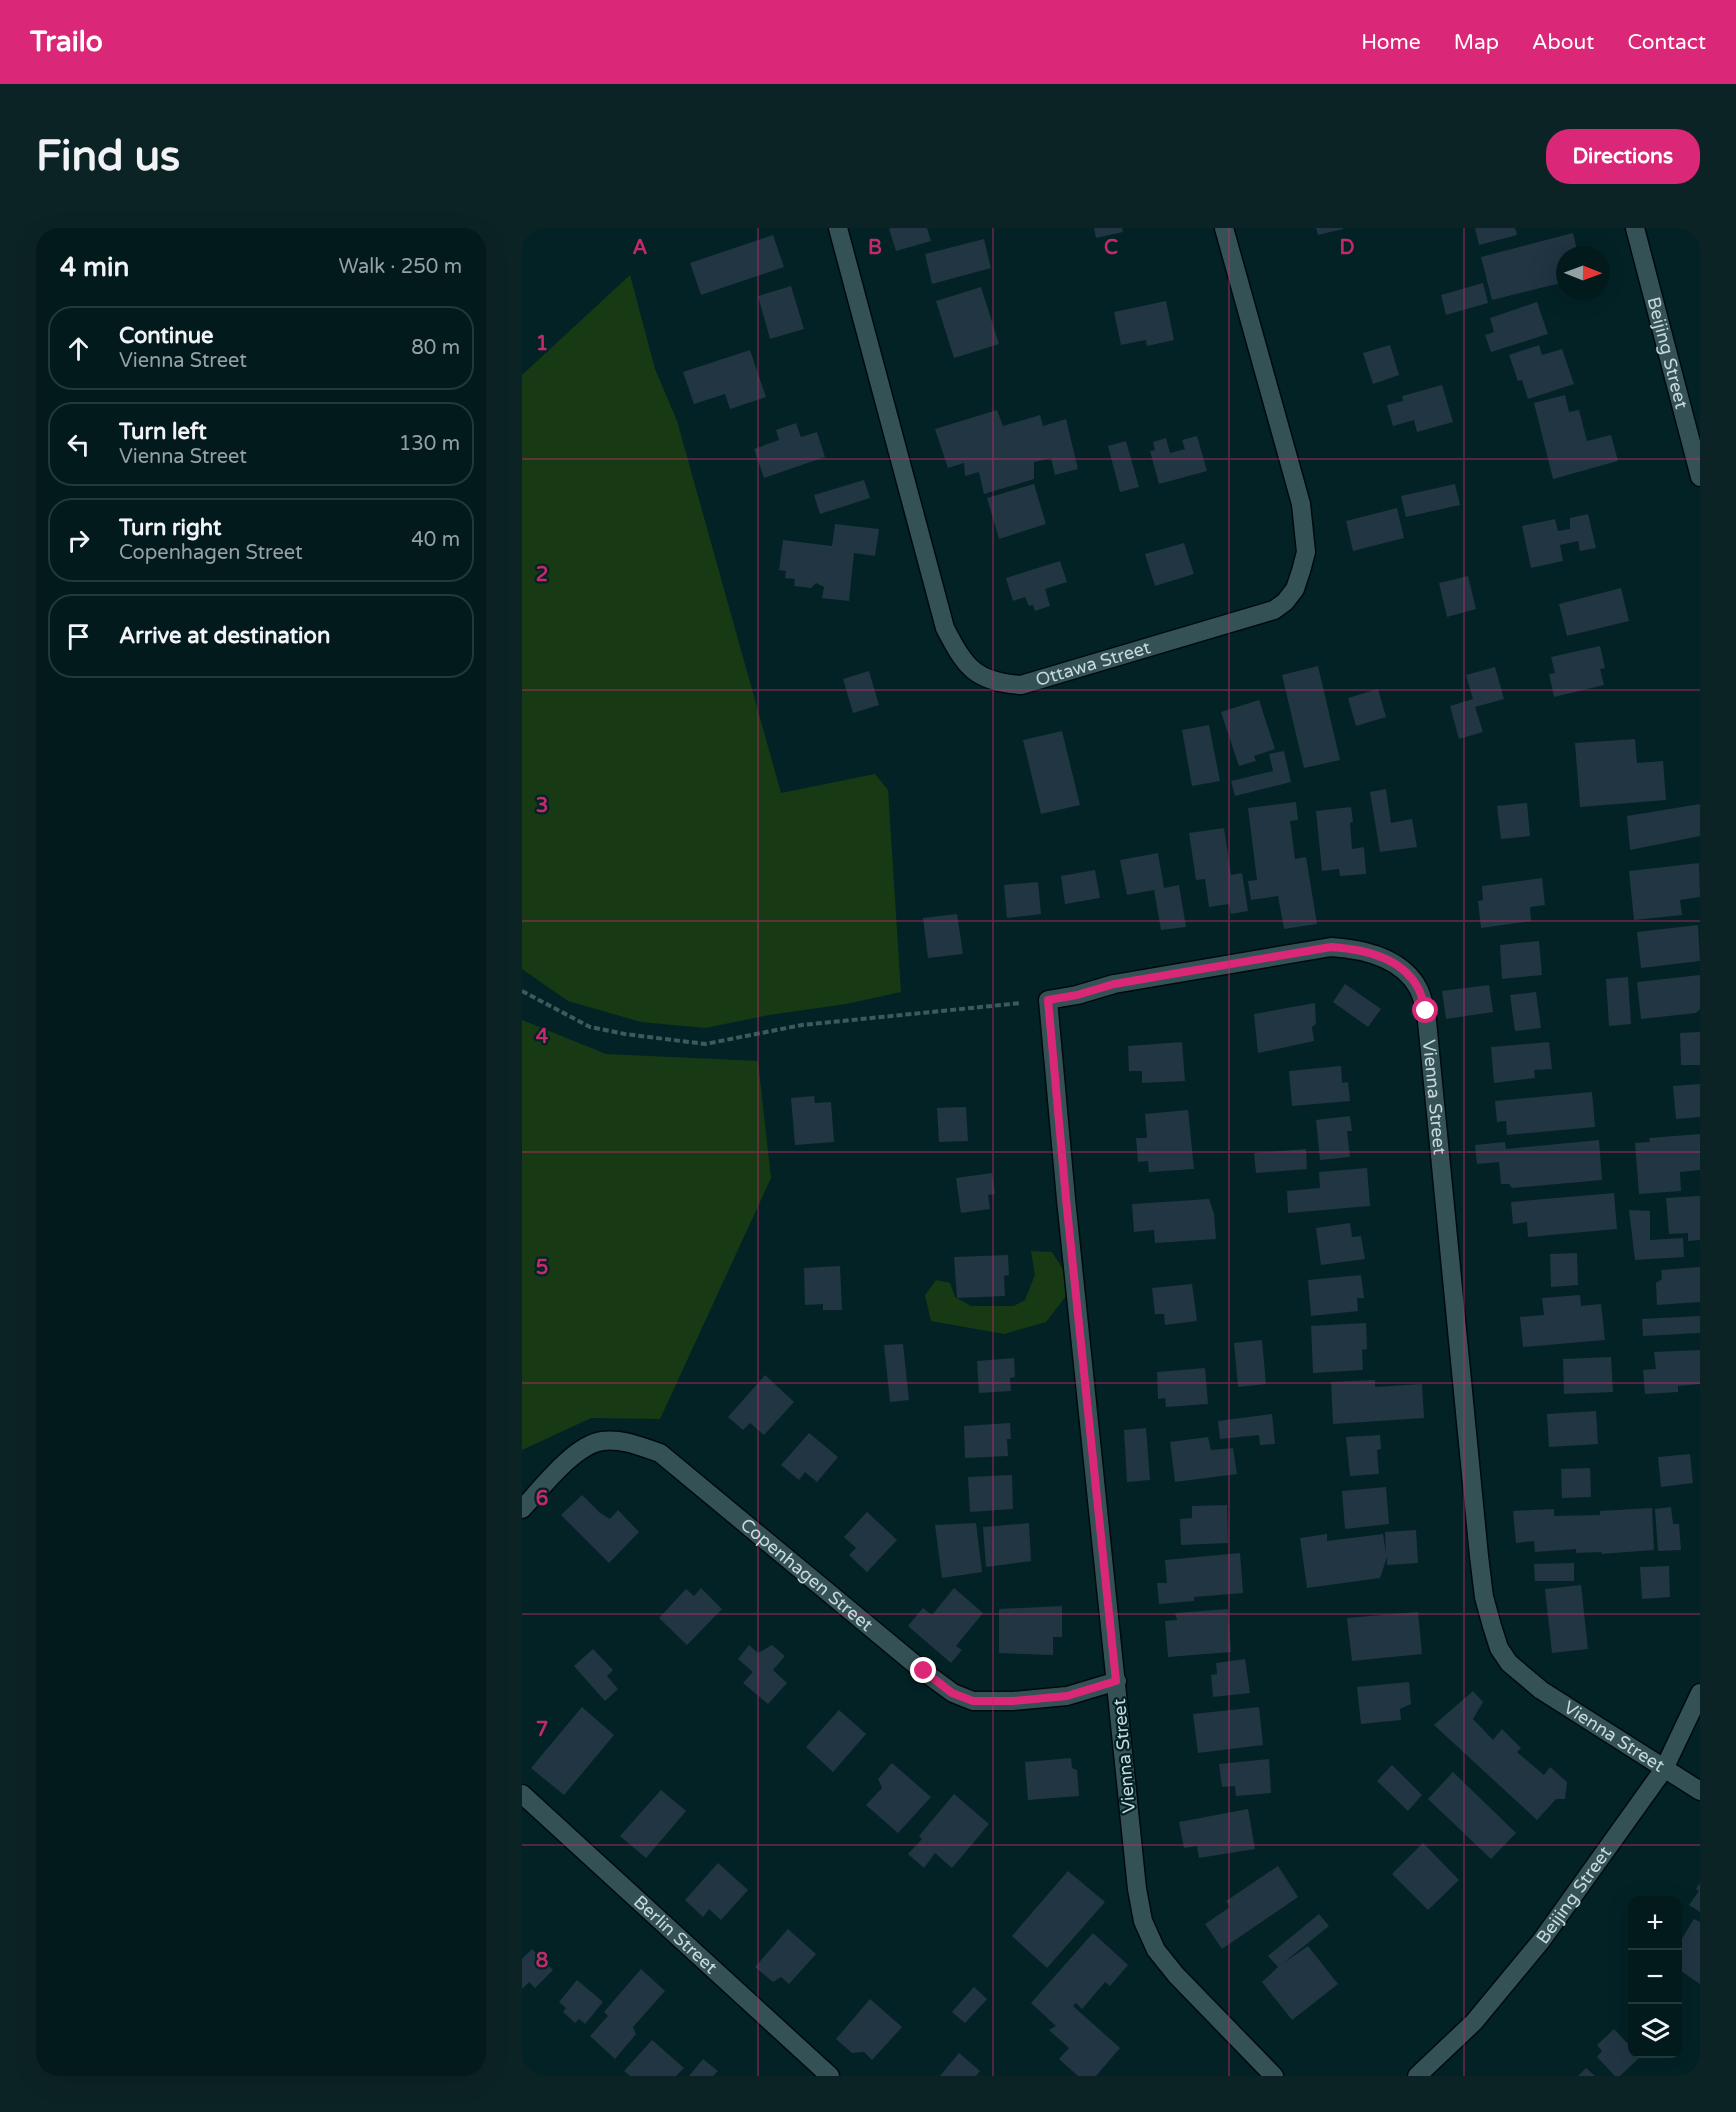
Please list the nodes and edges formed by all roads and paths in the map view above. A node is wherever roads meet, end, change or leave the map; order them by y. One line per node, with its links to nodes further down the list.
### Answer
1 (838, 228): 2 (street, Ottawa Street)
2 (1224, 228)
3 (1635, 228): 4 (street, Beijing Street)
4 (1693, 426): 5 (street, Beijing Street)
5 (1700, 477)
6 (522, 991): 7 (path)
7 (1048, 1000): 9 (street, Vienna Street); 11 (street, Vienna Street)
8 (522, 1509): 9 (street, Copenhagen Street)
9 (1116, 1681): 15 (street, Vienna Street)
10 (1700, 1693): 11 (street, Beijing Street)
11 (1664, 1768): 12 (street, Vienna Street); 16 (street, Beijing Street)
12 (1700, 1791)
13 (522, 1794): 14 (street, Berlin Street)
14 (830, 2076)
15 (1274, 2076)
16 (1417, 2076)

